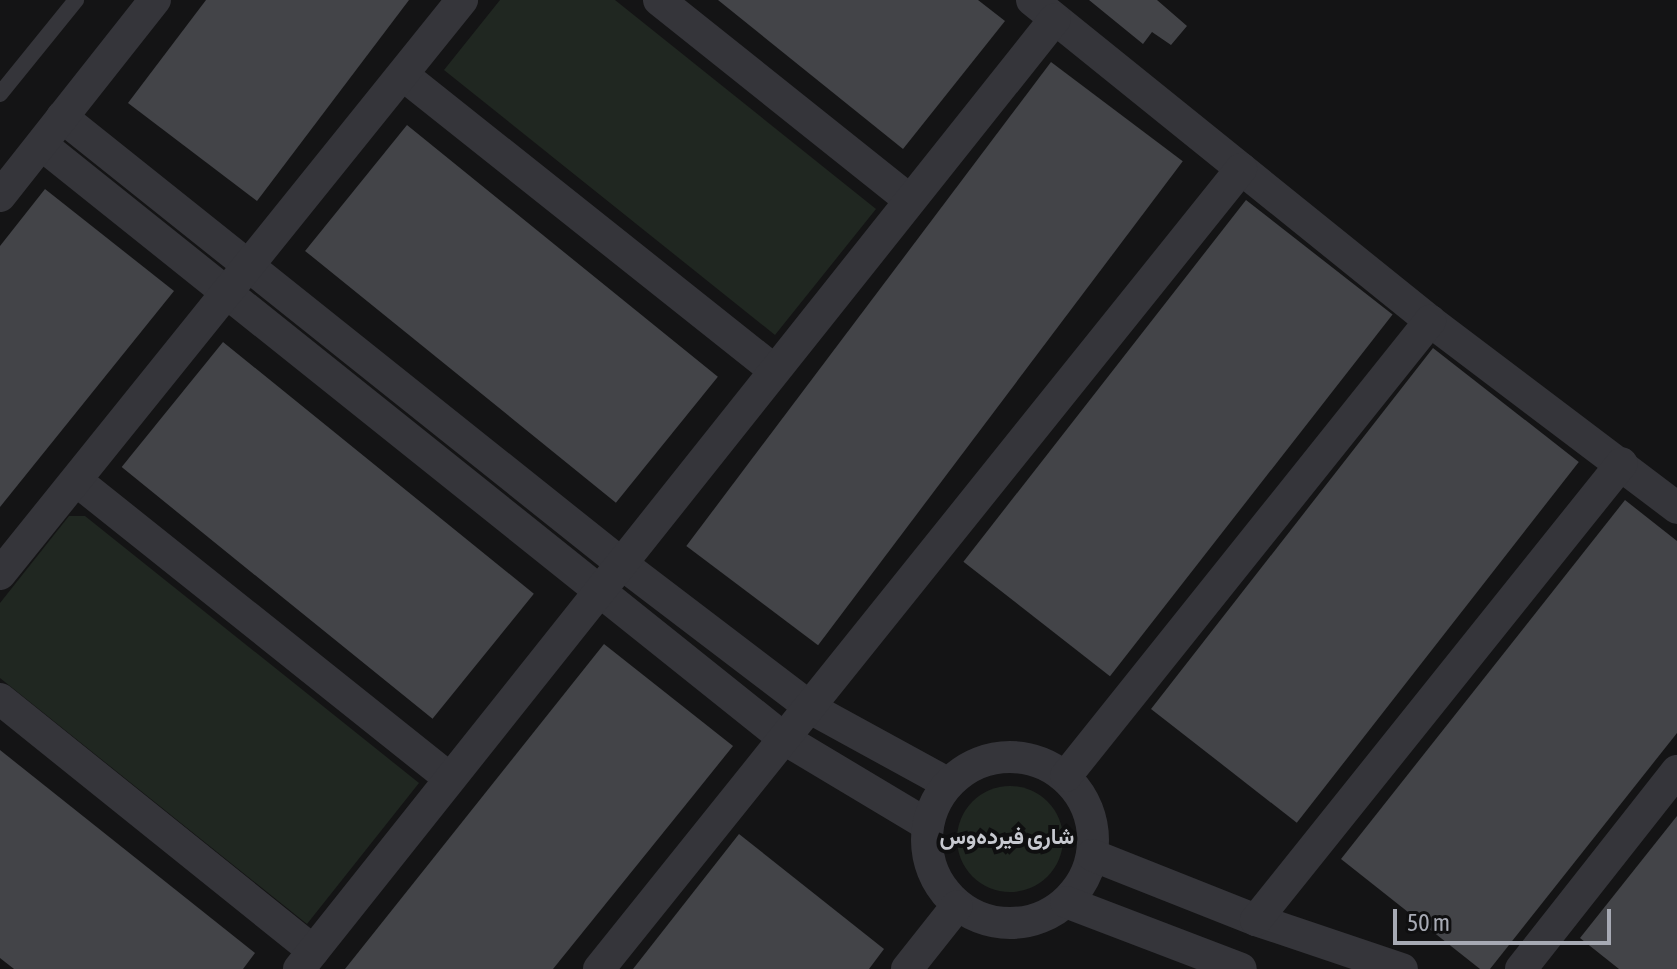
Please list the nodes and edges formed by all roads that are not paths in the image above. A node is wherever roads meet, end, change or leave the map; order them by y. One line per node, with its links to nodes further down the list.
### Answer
1 (76, 0): 7 (lane)
2 (155, 0): 8 (street)
3 (462, 0): 6 (street)
4 (659, 0): 12 (street)
5 (1044, 9): 10 (street); 12 (street)
6 (403, 75): 13 (street); 16 (street)
7 (0, 94)
8 (62, 117): 9 (street); 13 (street)
9 (42, 145): 11 (street); 14 (street)
10 (1241, 169): 15 (street); 24 (street)
11 (0, 196)
12 (908, 199): 16 (street)
13 (250, 266): 14 (street); 20 (street)
14 (230, 293): 18 (street); 22 (street)
15 (1430, 321): 17 (street); 27 (street)
16 (774, 370): 20 (street)
17 (1622, 463): 19 (street); 34 (street)
18 (77, 481): 21 (street); 28 (street)
19 (1677, 508)
20 (622, 564): 22 (street); 24 (street)
21 (0, 574)
22 (599, 592): 25 (street); 28 (street)
23 (0, 699): 35 (street)
24 (812, 709): 25 (street); 29 (street)
25 (786, 740): 30 (street); 37 (street)
26 (1677, 771): 40 (street)
27 (1066, 776): 29 (street); 31 (street)
28 (450, 779): 35 (street)
29 (947, 783): 30 (street)
30 (928, 825): 33 (street)
31 (1092, 855): 32 (street); 34 (street)
32 (1066, 902): 33 (street); 36 (street)
33 (957, 906): 38 (street)
34 (1256, 920): 39 (street)
35 (306, 960)
36 (1225, 966)
37 (599, 969)
38 (907, 969)
39 (1402, 969)
40 (1521, 969)

